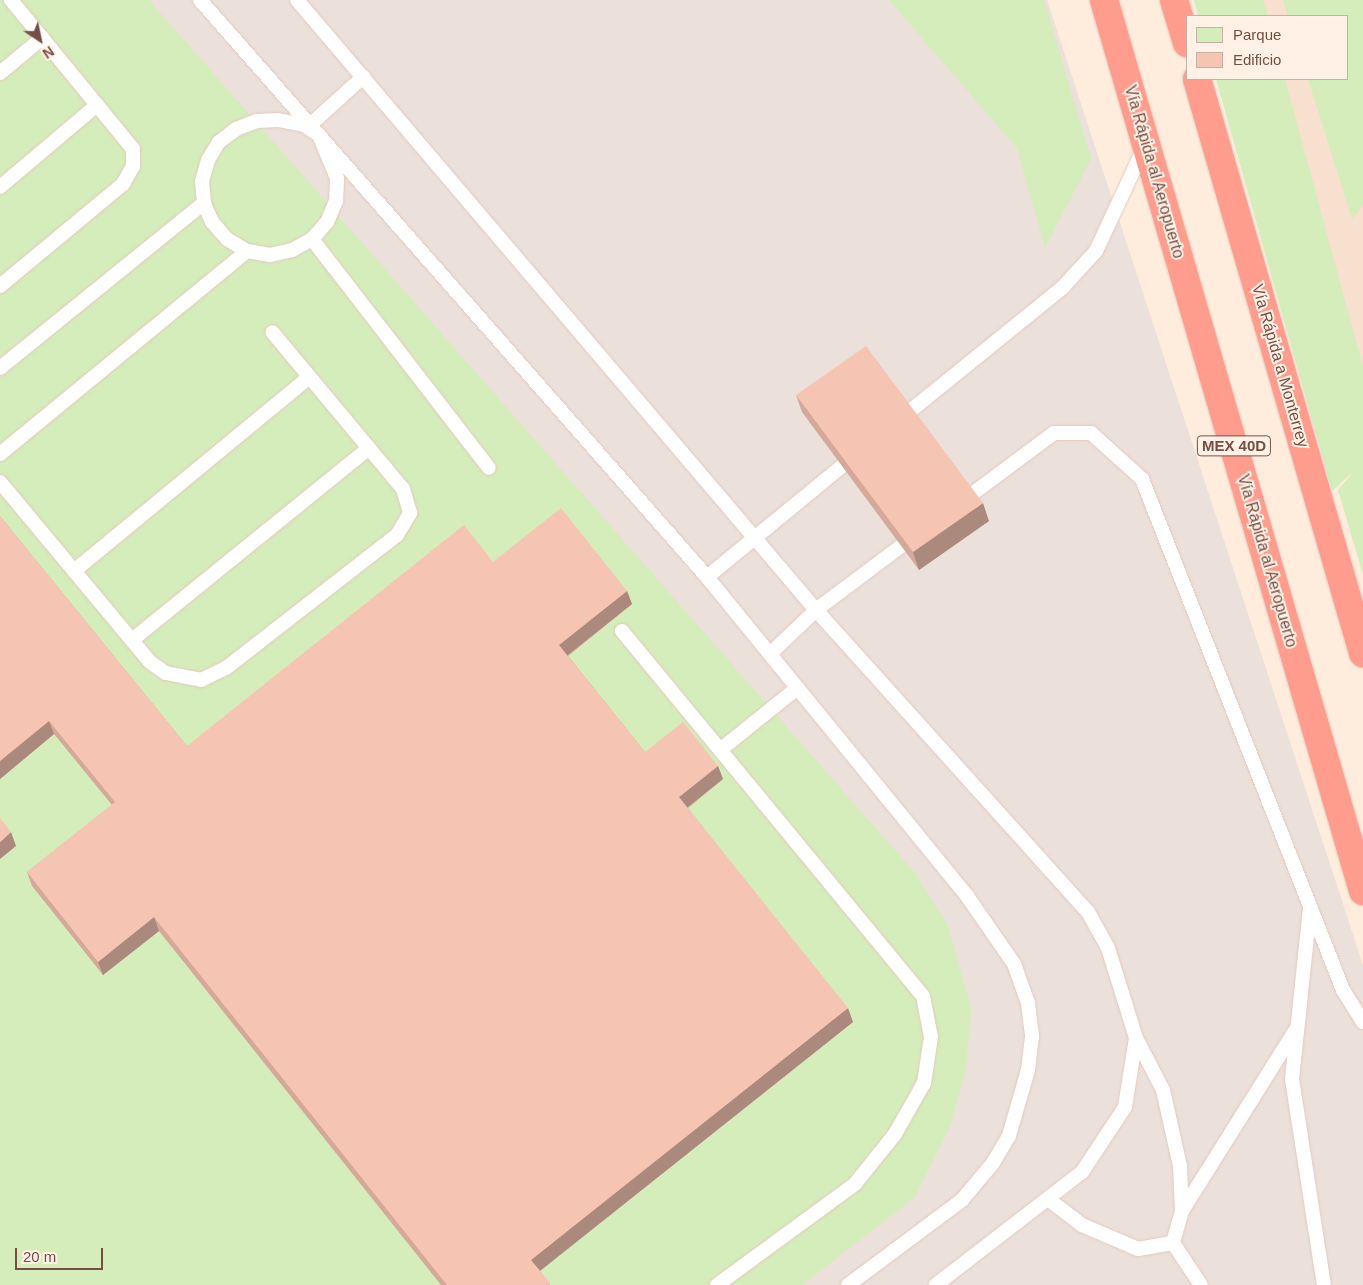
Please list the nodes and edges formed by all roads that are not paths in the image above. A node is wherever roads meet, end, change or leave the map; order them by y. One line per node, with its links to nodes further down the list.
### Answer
1 (11, 0): 6 (lane)
2 (200, 0): 12 (lane)
3 (297, 0): 9 (lane)
4 (1104, 0): 13 (highway, Vía Rápida al Aeropuerto / MEX 40D)
5 (1174, 0): 7 (highway)
6 (42, 38): 8 (lane); 11 (lane)
7 (1186, 40)
8 (0, 73)
9 (363, 77): 12 (lane); 30 (lane)
10 (1197, 80): 36 (highway, Vía Rápida a Monterrey)
11 (98, 104): 14 (lane); 18 (lane)
12 (314, 130): 15 (lane); 16 (lane); 32 (lane)
13 (1146, 143): 22 (lane); 40 (highway, Vía Rápida al Aeropuerto / MEX 40D)
14 (0, 187)
15 (204, 203): 17 (lane); 20 (lane)
16 (312, 239): 17 (lane); 26 (lane)
17 (247, 251): 25 (lane)
18 (0, 286)
19 (272, 332): 21 (lane)
20 (0, 368)
21 (309, 377): 24 (lane); 31 (lane)
22 (886, 431)
23 (870, 444): 30 (lane)
24 (370, 448): 35 (lane); 35 (lane)
25 (0, 454)
26 (489, 468)
27 (0, 482): 31 (lane)
28 (951, 510): 41 (lane)
29 (927, 527): 33 (lane)
30 (755, 537): 32 (lane); 33 (lane)
31 (74, 570): 35 (lane)
32 (707, 577): 37 (lane)
33 (816, 610): 37 (lane); 44 (lane)
34 (622, 631): 39 (lane)
35 (132, 640)
36 (1363, 653)
37 (770, 654): 38 (lane)
38 (797, 688): 39 (lane); 49 (lane)
39 (720, 750): 48 (lane)
40 (1363, 891)
41 (1310, 905): 42 (lane); 43 (lane)
42 (1363, 1022)
43 (1297, 1028): 46 (lane); 52 (lane)
44 (1136, 1038): 45 (lane); 46 (lane)
45 (1048, 1199): 47 (lane); 50 (lane)
46 (1182, 1211): 47 (lane)
47 (1173, 1243): 51 (lane)
48 (717, 1285)
49 (848, 1285)
50 (936, 1285)
51 (1201, 1285)
52 (1324, 1285)

